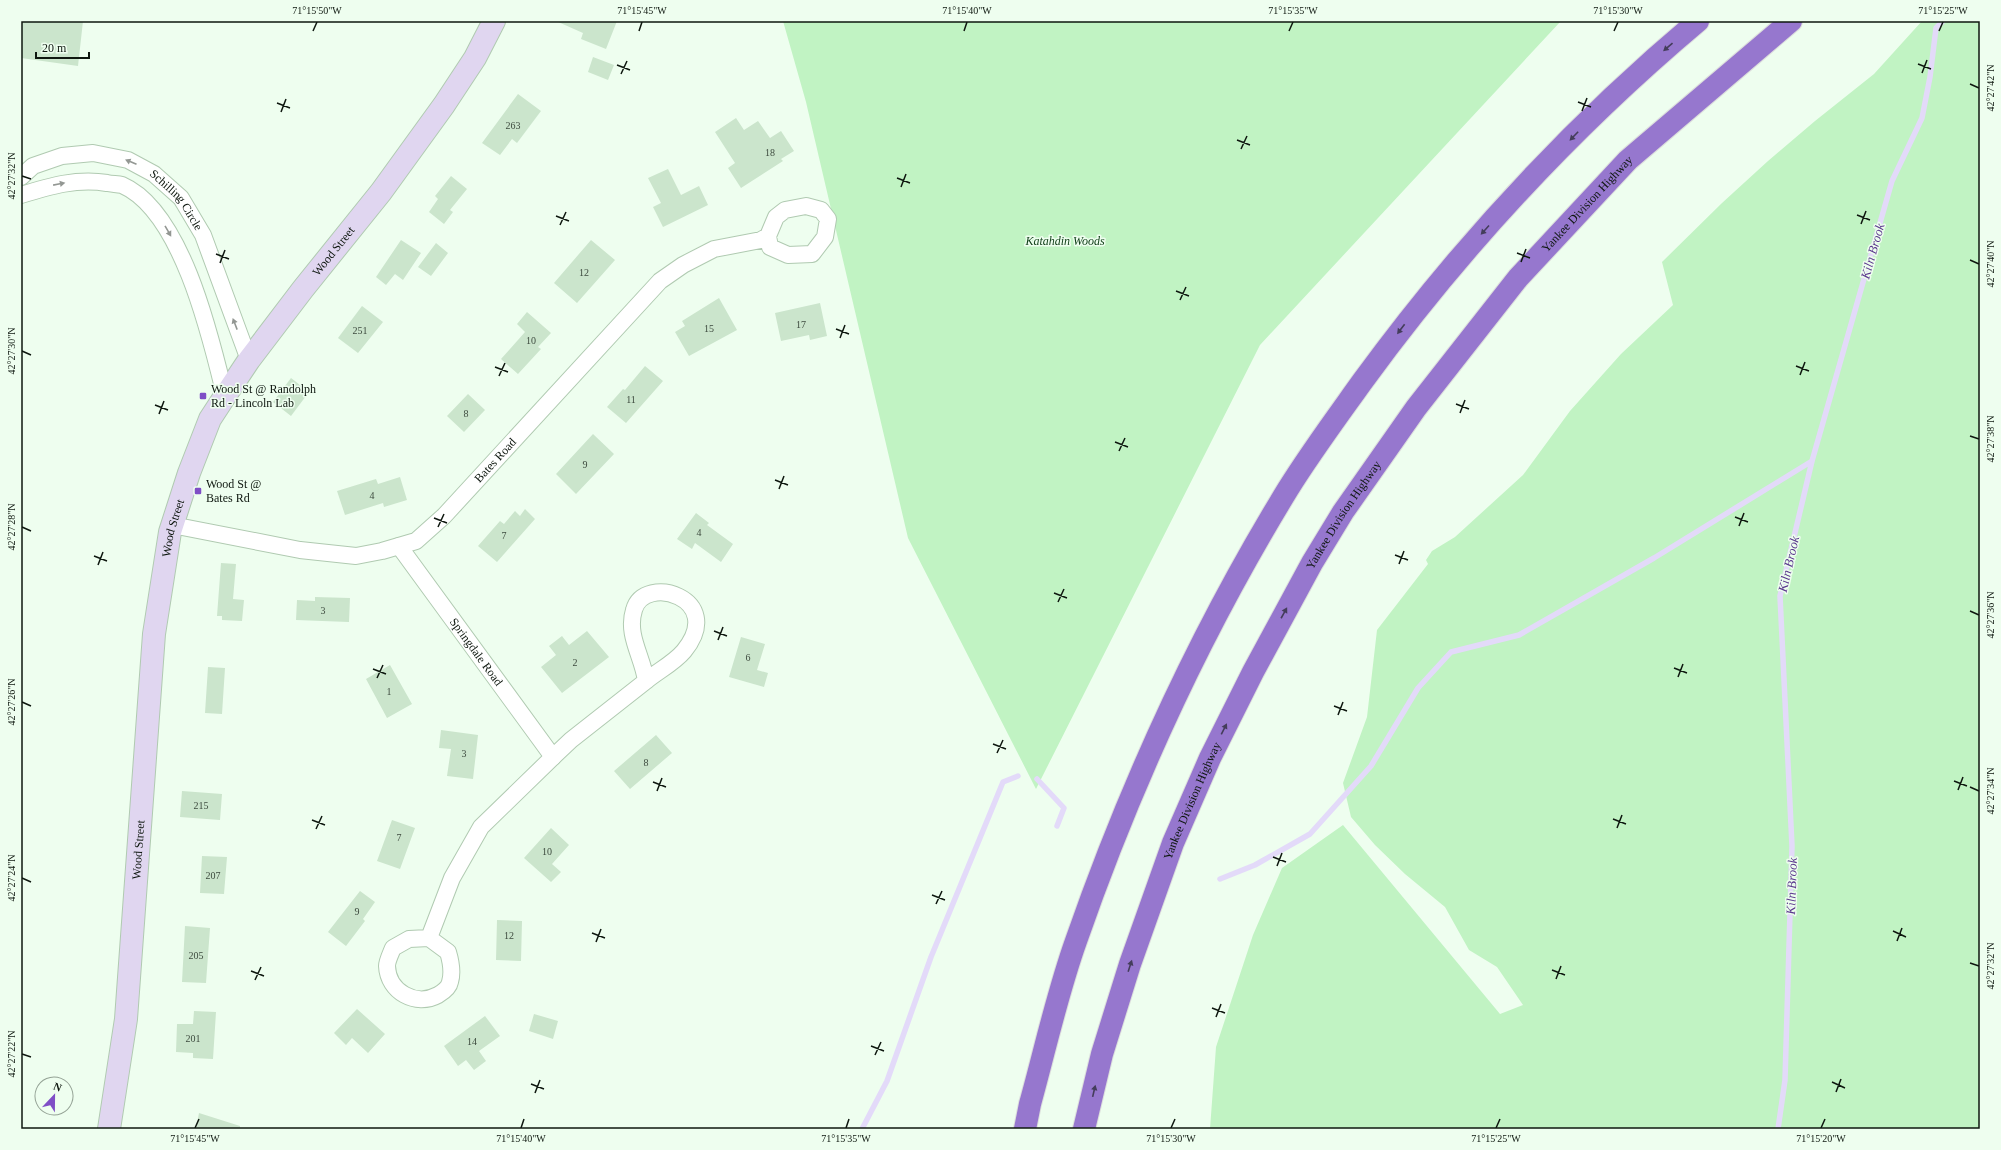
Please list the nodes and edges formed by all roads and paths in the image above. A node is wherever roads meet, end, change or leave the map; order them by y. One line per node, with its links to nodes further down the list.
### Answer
1 (494, 21): 7 (street, Wood Street)
2 (1698, 21): 15 (highway, one-way to 15)
3 (1791, 21): 16 (highway, Yankee Division Highway, one-way to 3)
4 (21, 177): 7 (street, Schilling Circle, one-way to 4)
5 (21, 195): 8 (street, Schilling Circle, one-way to 8)
6 (768, 236): 10 (street, Bates Road)
7 (249, 360): 8 (street, Wood Street)
8 (225, 396): 9 (street, Wood Street)
9 (172, 525): 10 (street, Bates Road); 14 (street, Wood Street)
10 (399, 546): 12 (street, Springdale Road)
11 (646, 681): 11 (street); 12 (street)
12 (553, 757): 13 (street)
13 (429, 938): 13 (street)
14 (109, 1129)
15 (1025, 1129)
16 (1084, 1129)

